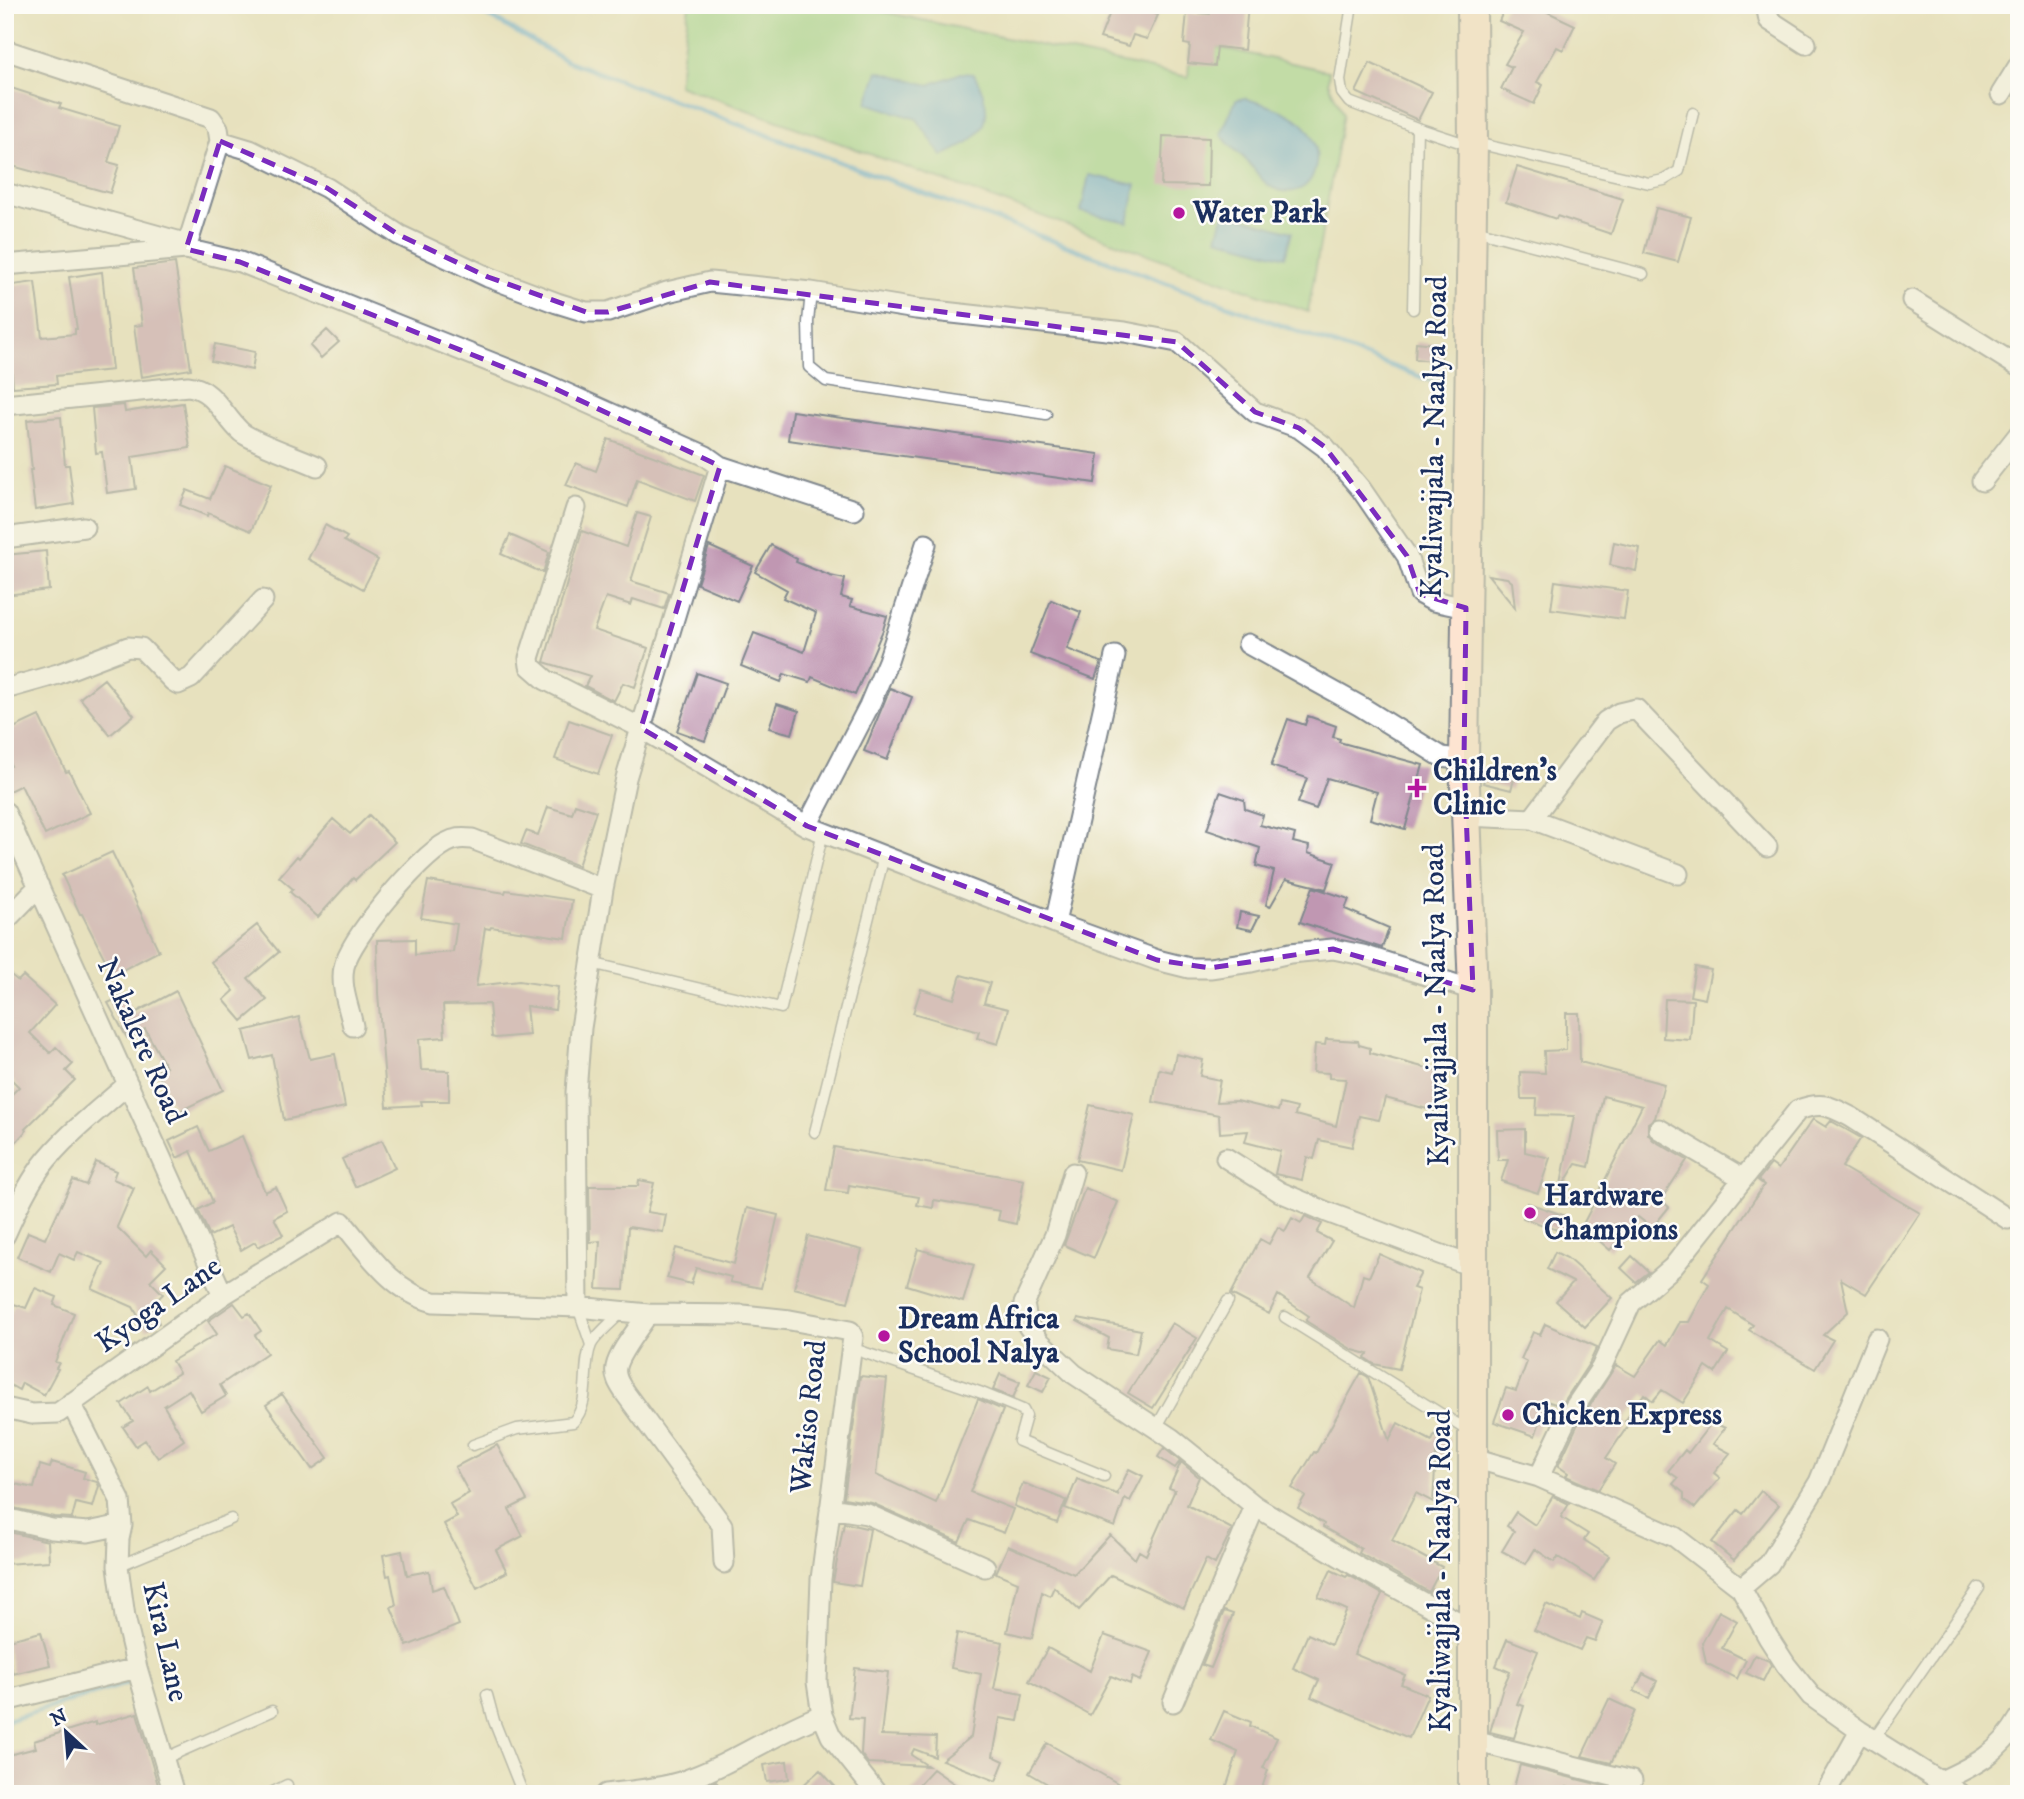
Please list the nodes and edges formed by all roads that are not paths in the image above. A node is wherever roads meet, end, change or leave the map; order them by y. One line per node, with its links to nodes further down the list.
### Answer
1 (1352, 5): 9 (lane)
2 (1766, 5): 4 (street)
3 (1467, 6): 11 (main road, Kyaliwajjala - Naalya Road)
4 (1806, 44)
5 (5, 50): 10 (street)
6 (2019, 65): 7 (street)
7 (2001, 94)
8 (1693, 113): 11 (lane)
9 (1417, 128): 11 (lane); 19 (lane)
10 (220, 141): 14 (street); 17 (street)
11 (1473, 144): 13 (main road, Kyaliwajjala - Naalya Road)
12 (5, 193): 14 (street)
13 (1470, 229): 16 (lane); 33 (main road, Kyaliwajjala - Naalya Road)
14 (187, 247): 15 (street); 25 (street)
15 (5, 265)
16 (1643, 274)
17 (811, 292): 22 (lane); 33 (street)
18 (1912, 300): 20 (street)
19 (1413, 309)
20 (2019, 367)
21 (5, 405): 24 (street)
22 (1046, 414)
23 (2019, 434): 26 (street)
24 (317, 466)
25 (720, 466): 28 (street); 37 (street)
26 (1982, 481)
27 (576, 508): 37 (street)
28 (853, 510)
29 (84, 527): 30 (street)
30 (5, 538)
31 (926, 544): 42 (street)
32 (262, 600): 36 (street)
33 (1466, 608): 38 (main road, Kyaliwajjala - Naalya Road)
34 (1248, 644): 38 (street)
35 (1115, 656): 49 (street)
36 (5, 689)
37 (640, 728): 42 (street); 47 (street)
38 (1464, 760): 40 (main road, Kyaliwajjala - Naalya Road)
39 (5, 812): 46 (street, Nakalere Road)
40 (1466, 816): 41 (street); 51 (main road, Kyaliwajjala - Naalya Road)
41 (1532, 819): 43 (street); 45 (street)
42 (815, 829): 44 (street); 50 (lane)
43 (1767, 847)
44 (884, 856): 49 (street); 55 (lane)
45 (1678, 874)
46 (39, 886): 48 (street); 53 (street, Nakalere Road)
47 (603, 889): 50 (street); 52 (street)
48 (5, 921)
49 (1055, 923): 51 (street)
50 (591, 963): 65 (street)
51 (1474, 990): 62 (main road, Kyaliwajjala - Naalya Road)
52 (353, 1026)
53 (128, 1084): 61 (street); 63 (street, Nakalere Road)
54 (1659, 1129): 58 (street)
55 (815, 1132)
56 (1226, 1158): 62 (street)
57 (1073, 1173): 74 (street)
58 (1742, 1178): 60 (street); 78 (street)
59 (342, 1222): 63 (street, Kyoga Lane); 65 (street, Wakiso Road)
60 (2013, 1223)
61 (5, 1235)
62 (1474, 1267): 76 (main road, Kyaliwajjala - Naalya Road)
63 (223, 1295): 72 (street, Kyoga Lane)
64 (1228, 1301): 74 (lane)
65 (578, 1307): 66 (street, Wakiso Road); 70 (lane)
66 (622, 1312): 67 (street, Wakiso Road); 70 (lane)
67 (648, 1314): 71 (street, Wakiso Road); 84 (street)
68 (1285, 1317): 76 (lane)
69 (1877, 1339): 87 (street)
70 (591, 1345): 75 (lane)
71 (850, 1347): 77 (lane); 80 (street, Wakiso Road)
72 (71, 1404): 73 (street, Kyoga Lane); 83 (street, Kira Lane)
73 (5, 1408)
74 (1156, 1428): 79 (street)
75 (474, 1445)
76 (1474, 1446): 78 (street); 89 (main road, Kyaliwajjala - Naalya Road)
77 (1104, 1476)
78 (1539, 1477): 87 (street)
79 (1255, 1506): 89 (street); 93 (street)
80 (830, 1508): 86 (street); 95 (street, Wakiso Road)
81 (5, 1518): 83 (street)
82 (231, 1519): 85 (lane)
83 (122, 1525): 85 (street, Kira Lane)
84 (724, 1563)
85 (118, 1566): 90 (street, Kira Lane)
86 (985, 1567)
87 (1741, 1588): 97 (street)
88 (1979, 1588): 97 (lane)
89 (1475, 1631): 98 (main road, Kyaliwajjala - Naalya Road)
90 (137, 1668): 92 (street); 99 (street, Kira Lane)
91 (486, 1695): 105 (lane)
92 (5, 1701)
93 (1173, 1702)
94 (272, 1711): 99 (lane)
95 (822, 1715): 106 (street); 107 (street, Wakiso Road)
96 (2019, 1719): 101 (street)
97 (1867, 1735): 101 (street); 109 (street)
98 (1474, 1741): 100 (street); 108 (main road, Kyaliwajjala - Naalya Road)
99 (165, 1765): 103 (street, Kira Lane)
100 (1632, 1781)
101 (1941, 1781): 110 (street)
102 (287, 1785): 104 (lane)
103 (174, 1794)
104 (269, 1794)
105 (523, 1794)
106 (606, 1794)
107 (877, 1794)
108 (1473, 1794)
109 (1825, 1794)
110 (1960, 1794)

